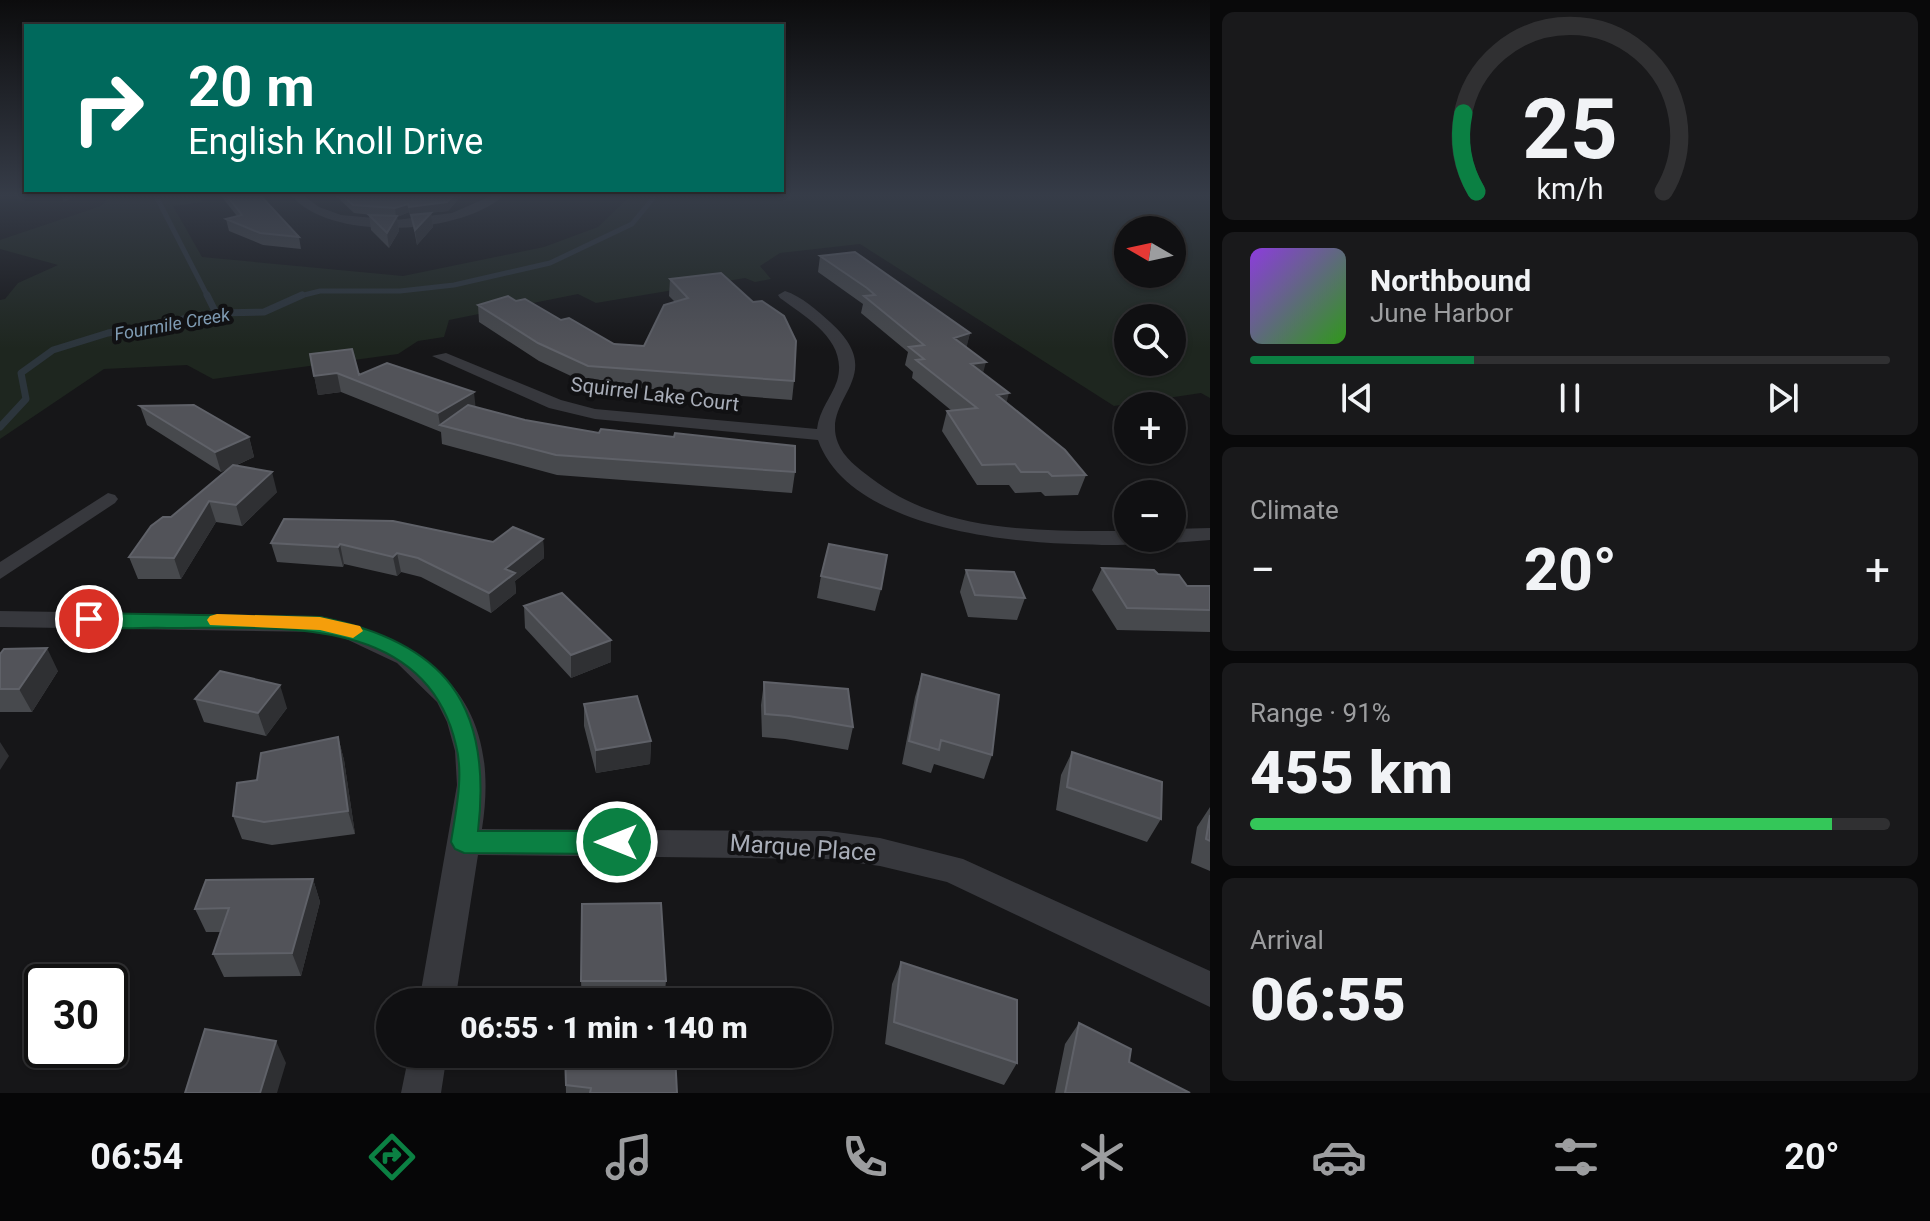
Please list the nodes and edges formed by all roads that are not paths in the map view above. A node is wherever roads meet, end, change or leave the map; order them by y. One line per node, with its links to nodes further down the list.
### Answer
1 (785, 295): 3 (street)
2 (440, 356): 3 (street, Squirrel Lake Court)
3 (826, 435): 7 (street)
4 (108, 499): 8 (street)
5 (1210, 534): 6 (street)
6 (1186, 535)
7 (1114, 538)
8 (0, 572)
9 (0, 619): 10 (street)
10 (464, 842): 11 (street); 12 (street, Marque Place)
11 (439, 988)
12 (1210, 989)
13 (425, 1068): 14 (street)
14 (421, 1093)

